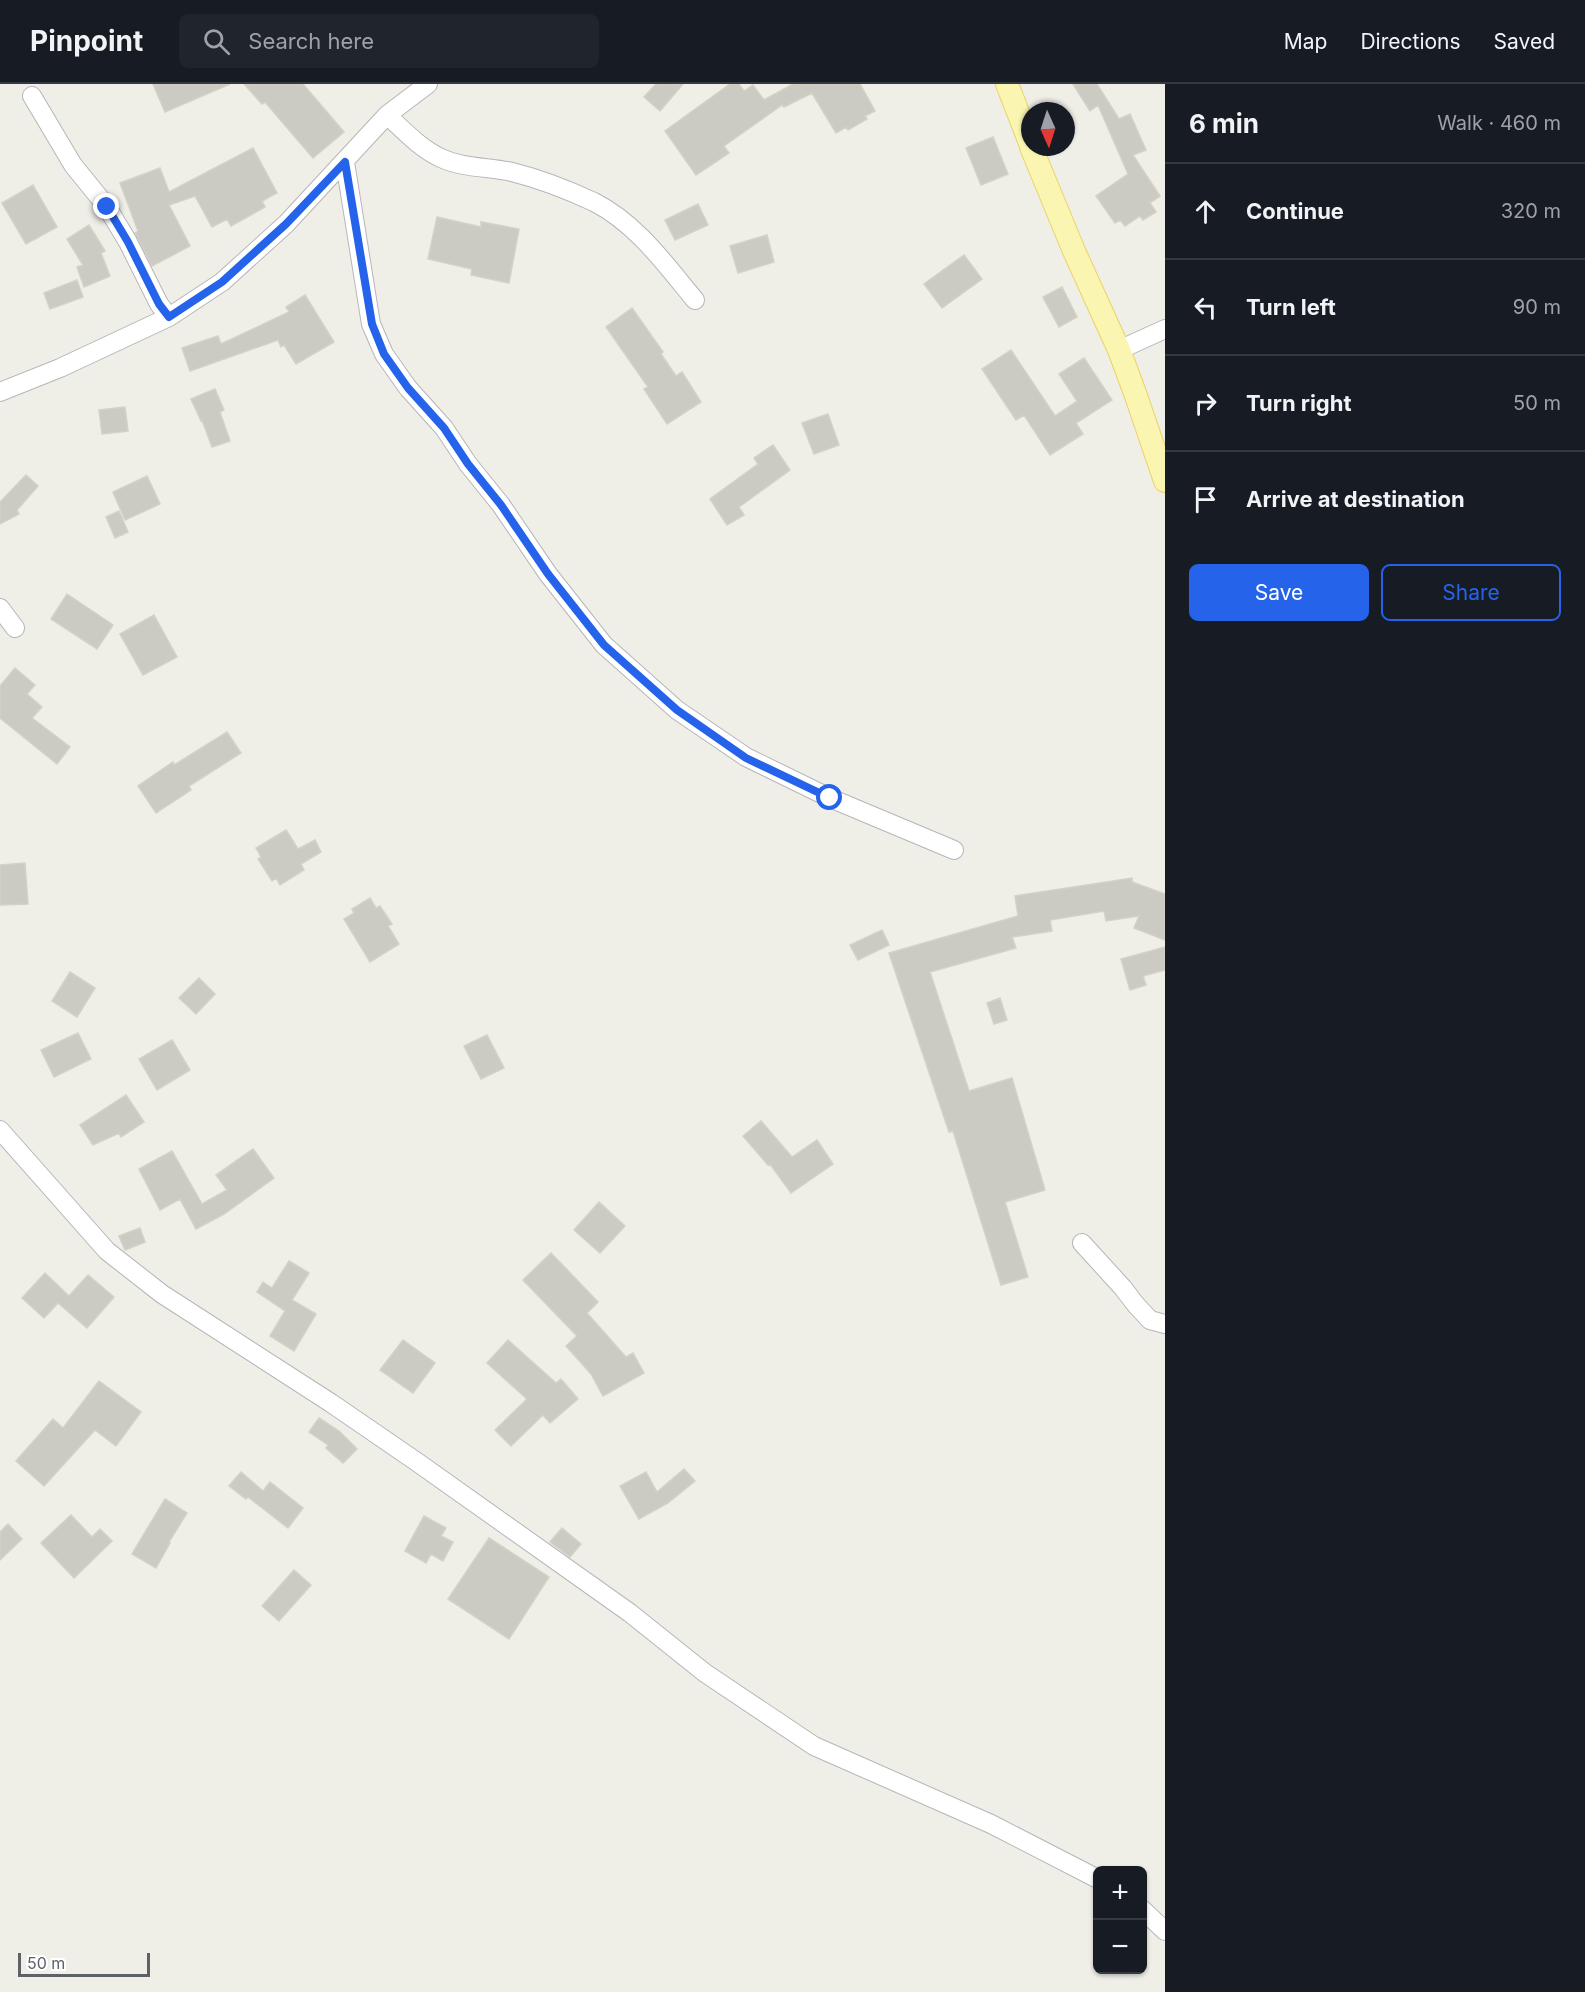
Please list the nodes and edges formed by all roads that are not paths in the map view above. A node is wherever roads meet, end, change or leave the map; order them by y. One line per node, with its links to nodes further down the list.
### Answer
1 (428, 84): 4 (street)
2 (1006, 84): 5 (main road)
3 (32, 96): 9 (street)
4 (387, 115): 7 (street); 8 (street)
5 (1021, 121)
6 (1036, 156): 11 (main road)
7 (345, 162): 9 (street); 16 (street)
8 (695, 300)
9 (169, 317): 12 (street)
10 (1165, 328): 11 (street)
11 (1119, 350): 13 (main road)
12 (0, 392)
13 (1165, 481)
14 (0, 608): 15 (street)
15 (15, 628)
16 (954, 850)
17 (0, 1130): 20 (street)
18 (1082, 1243): 19 (street)
19 (1165, 1324)
20 (1093, 1877)
21 (1147, 1913): 22 (street)
22 (1165, 1931)

